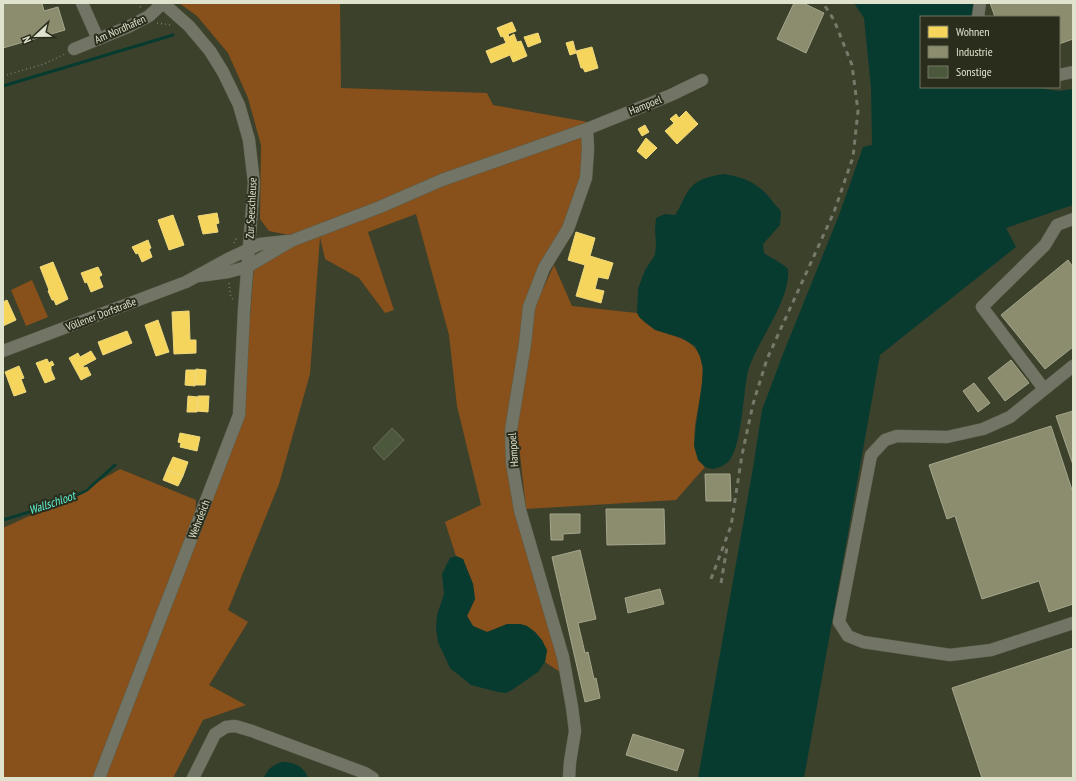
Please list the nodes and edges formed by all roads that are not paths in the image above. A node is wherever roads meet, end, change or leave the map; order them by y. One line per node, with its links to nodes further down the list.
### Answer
1 (82, 3): 5 (street)
2 (163, 3): 5 (street, Am Nordhafen); 13 (street, Zur Seeschleuse)
3 (980, 3): 4 (street)
4 (978, 16)
5 (98, 39): 6 (street, Am Nordhafen)
6 (74, 49)
7 (1073, 72): 8 (street)
8 (1060, 75)
9 (702, 80): 10 (street, Hampoel)
10 (587, 129): 12 (street, Hampoel); 23 (street, Hampoel)
11 (1073, 219): 18 (street)
12 (291, 241): 13 (street, Hampoel); 14 (street, Hampoel)
13 (248, 249): 14 (street, Wehrdeich); 15 (street, Völlener Dorfstraße)
14 (247, 267): 15 (street, Völlener Dorfstraße); 20 (street, Wehrdeich)
15 (199, 276): 16 (street, Völlener Dorfstraße)
16 (3, 351)
17 (1073, 366): 18 (street)
18 (1044, 389): 19 (street)
19 (1073, 624)
20 (99, 778)
21 (193, 778): 22 (street)
22 (372, 778)
23 (569, 778)

